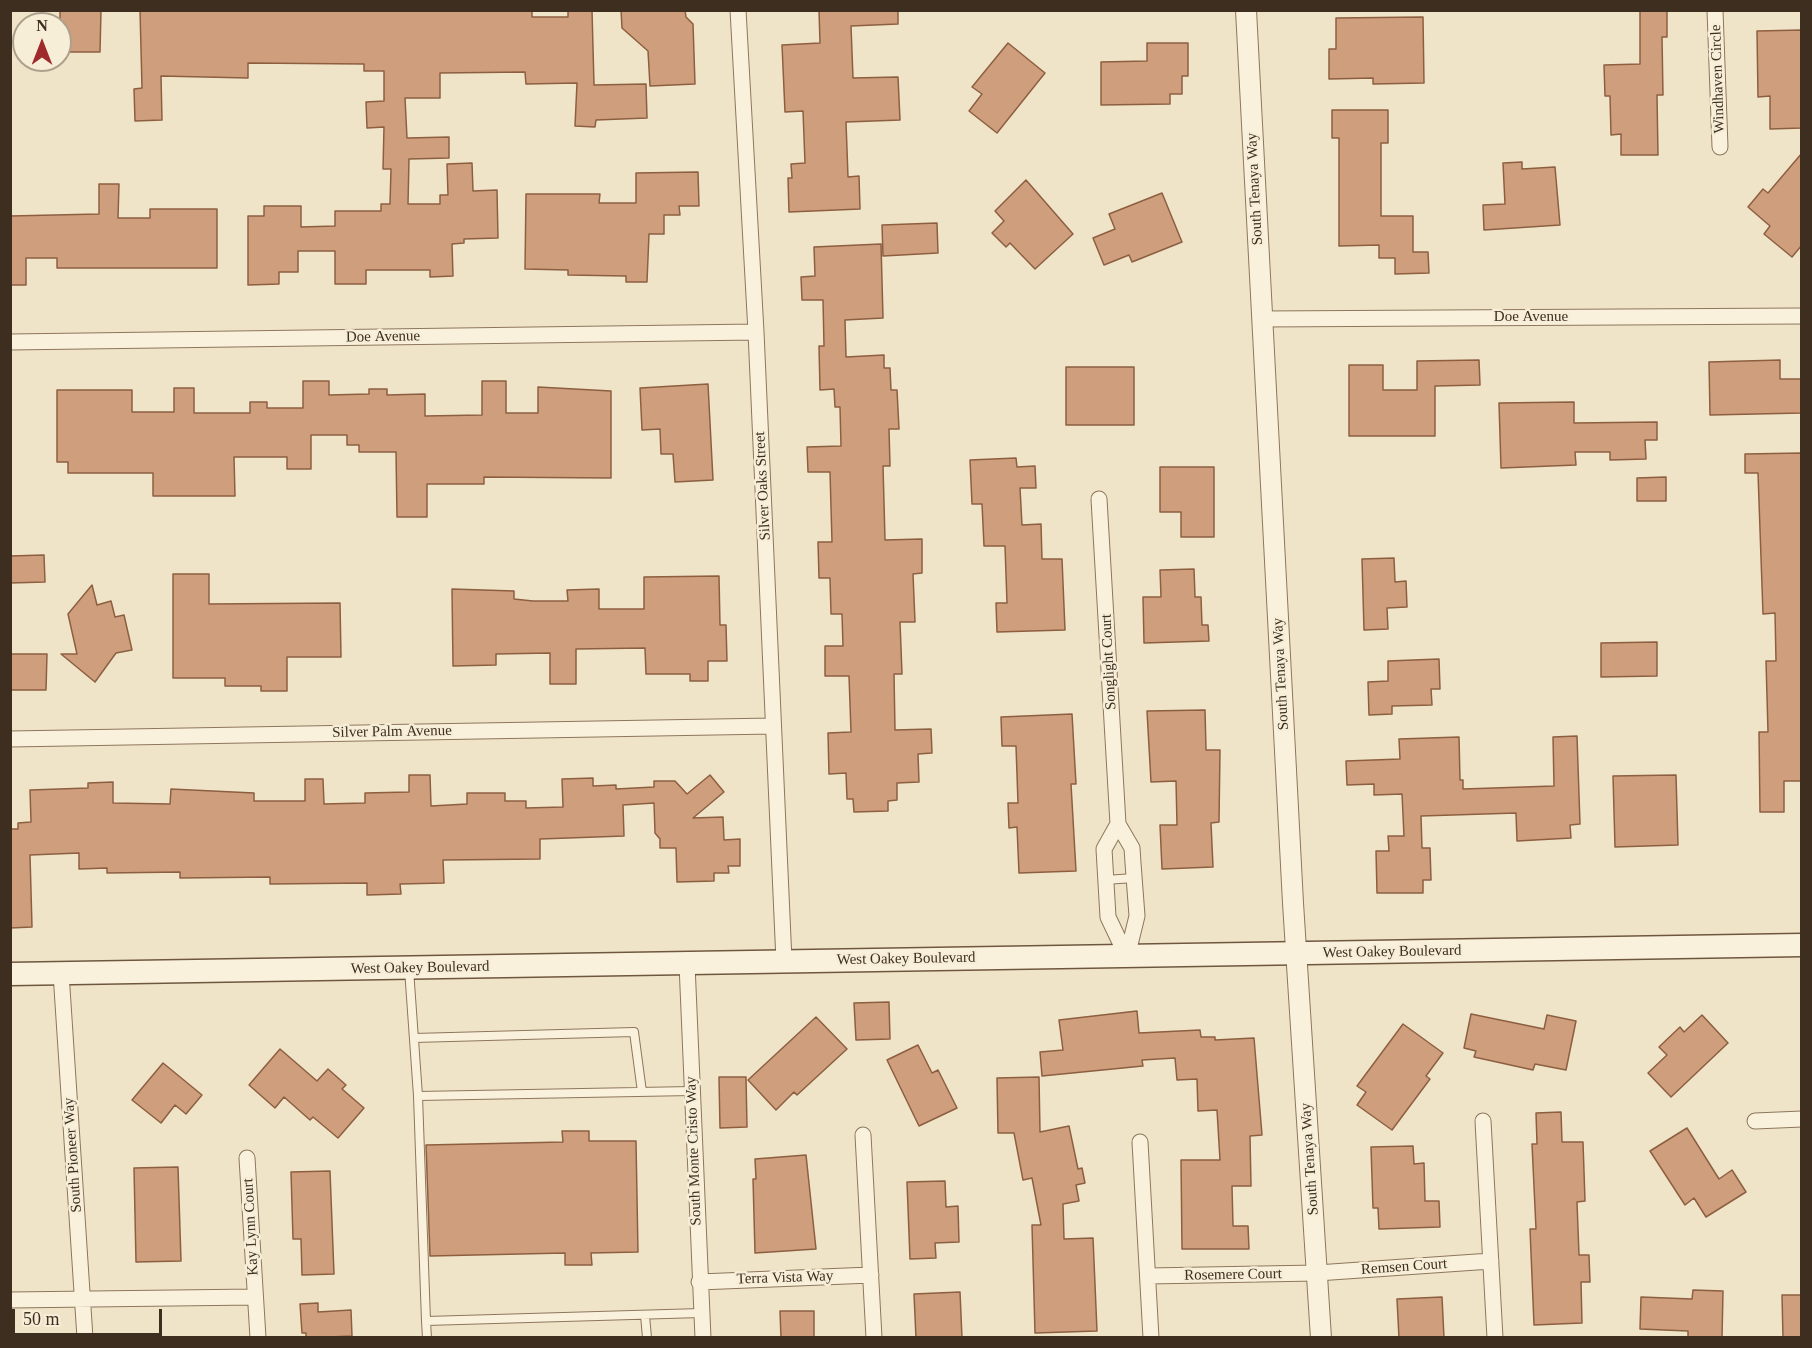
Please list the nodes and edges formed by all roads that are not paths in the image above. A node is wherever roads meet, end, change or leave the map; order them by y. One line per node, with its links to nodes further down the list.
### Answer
1 (738, 10): 7 (street, Silver Oaks Street)
2 (1246, 10): 6 (street, South Tenaya Way)
3 (1715, 10): 4 (street, Windhaven Circle)
4 (1720, 147)
5 (1802, 316): 6 (street, Doe Avenue)
6 (1261, 319): 16 (street, South Tenaya Way)
7 (756, 332): 8 (street, Doe Avenue); 10 (street, Silver Oaks Street)
8 (10, 342)
9 (1099, 499): 12 (street, Songlight Court)
10 (773, 726): 11 (street, Silver Palm Avenue); 18 (street, Silver Oaks Street)
11 (10, 739)
12 (1118, 824): 13 (street, Songlight Court); 14 (street)
13 (1134, 878): 14 (lane); 17 (street, Songlight Court)
14 (1105, 880): 17 (street)
15 (1802, 945): 16 (main road, West Oakey Boulevard)
16 (1297, 954): 17 (main road, West Oakey Boulevard); 34 (street, South Tenaya Way)
17 (1126, 957): 18 (main road, West Oakey Boulevard)
18 (784, 961): 19 (main road, West Oakey Boulevard)
19 (687, 964): 20 (main road, West Oakey Boulevard); 24 (street, South Monte Cristo Way)
20 (409, 968): 21 (main road, West Oakey Boulevard); 23 (lane)
21 (61, 973): 22 (main road, West Oakey Boulevard); 39 (street, South Pioneer Way)
22 (10, 974)
23 (414, 1038): 25 (lane); 26 (lane)
24 (692, 1091): 25 (lane); 37 (street, South Monte Cristo Way)
25 (642, 1092): 26 (lane)
26 (418, 1096): 43 (lane)
27 (1802, 1119): 29 (street)
28 (1483, 1121): 33 (street)
29 (1755, 1121)
30 (862, 1135): 35 (street)
31 (1140, 1142): 36 (street)
32 (247, 1158): 38 (street, Kay Lynn Court)
33 (1491, 1261): 34 (street, Remsen Court); 52 (street)
34 (1317, 1273): 36 (street, Rosemere Court); 51 (street, South Tenaya Way)
35 (871, 1275): 37 (street, Terra Vista Way); 49 (street)
36 (1148, 1276): 50 (street)
37 (699, 1282): 41 (street, South Monte Cristo Way)
38 (255, 1297): 39 (street, Kay Lynn Court); 45 (street, Kay Lynn Court)
39 (82, 1298): 40 (street, Kay Lynn Court); 44 (street, South Pioneer Way)
40 (10, 1300)
41 (701, 1313): 42 (lane); 48 (street, South Monte Cristo Way)
42 (645, 1315): 43 (lane); 47 (lane)
43 (426, 1321): 46 (lane)
44 (85, 1338)
45 (258, 1338)
46 (427, 1338)
47 (647, 1338)
48 (703, 1338)
49 (874, 1338)
50 (1151, 1338)
51 (1321, 1338)
52 (1495, 1338)

